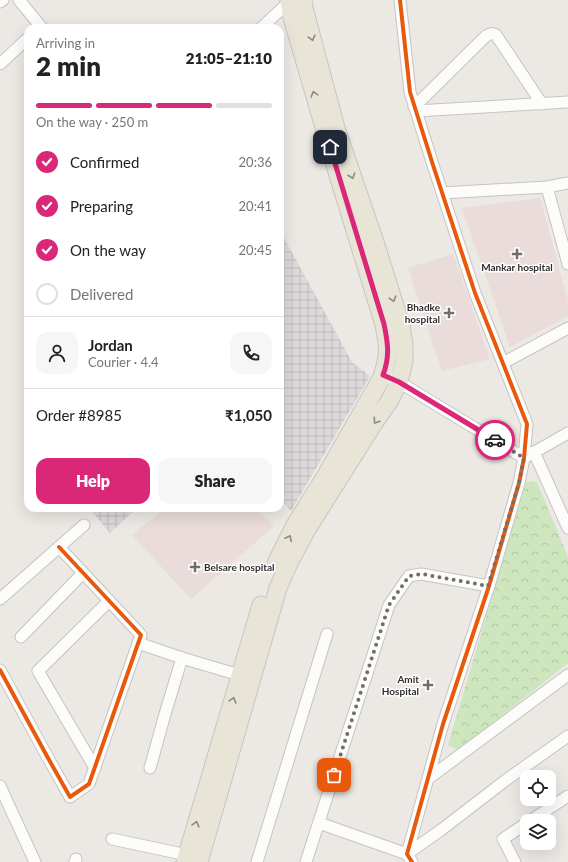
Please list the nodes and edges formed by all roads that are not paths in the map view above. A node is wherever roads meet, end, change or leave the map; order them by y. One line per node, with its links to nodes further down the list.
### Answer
1 (2, 0): 5 (street)
2 (19, 0): 6 (street)
3 (294, 0): 7 (street); 19 (main road, one-way to 3); 20 (main road, one-way to 20)
4 (400, 0): 12 (street)
5 (0, 2)
6 (39, 24)
7 (266, 24)
8 (24, 42): 9 (street)
9 (0, 64)
10 (568, 102): 11 (street)
11 (542, 104): 12 (street); 12 (street)
12 (415, 109): 15 (street)
13 (568, 183): 14 (street)
14 (547, 187): 15 (street); 16 (street)
15 (442, 193): 18 (street)
16 (568, 264)
17 (568, 328): 18 (street)
18 (503, 363): 23 (street)
19 (383, 375): 20 (street); 37 (main road, one-way to 19)
20 (399, 382): 23 (street); 37 (main road, one-way to 37)
21 (568, 434): 22 (street)
22 (534, 452): 23 (street); 25 (street)
23 (524, 458): 28 (street)
24 (84, 525): 26 (street)
25 (568, 528)
26 (59, 547): 27 (street); 29 (street)
27 (83, 573): 30 (street); 32 (street)
28 (488, 586): 41 (street); 46 (street)
29 (0, 599)
30 (109, 600): 33 (street); 39 (street)
31 (327, 634): 52 (street)
32 (21, 637)
33 (138, 643): 34 (street); 39 (street)
34 (182, 658): 37 (street); 40 (street)
35 (0, 670): 39 (street)
36 (568, 675): 41 (street)
37 (246, 677): 50 (main road)
38 (568, 736): 49 (street)
39 (95, 768)
40 (150, 768)
41 (429, 778): 49 (street)
42 (0, 786): 44 (street)
43 (568, 796): 45 (street)
44 (3, 797): 51 (street)
45 (541, 814)
46 (319, 823): 49 (street); 53 (street)
47 (520, 827): 54 (street)
48 (112, 839): 50 (street)
49 (410, 858)
50 (191, 860)
51 (35, 862)
52 (257, 862)
53 (306, 862)
54 (515, 862)

